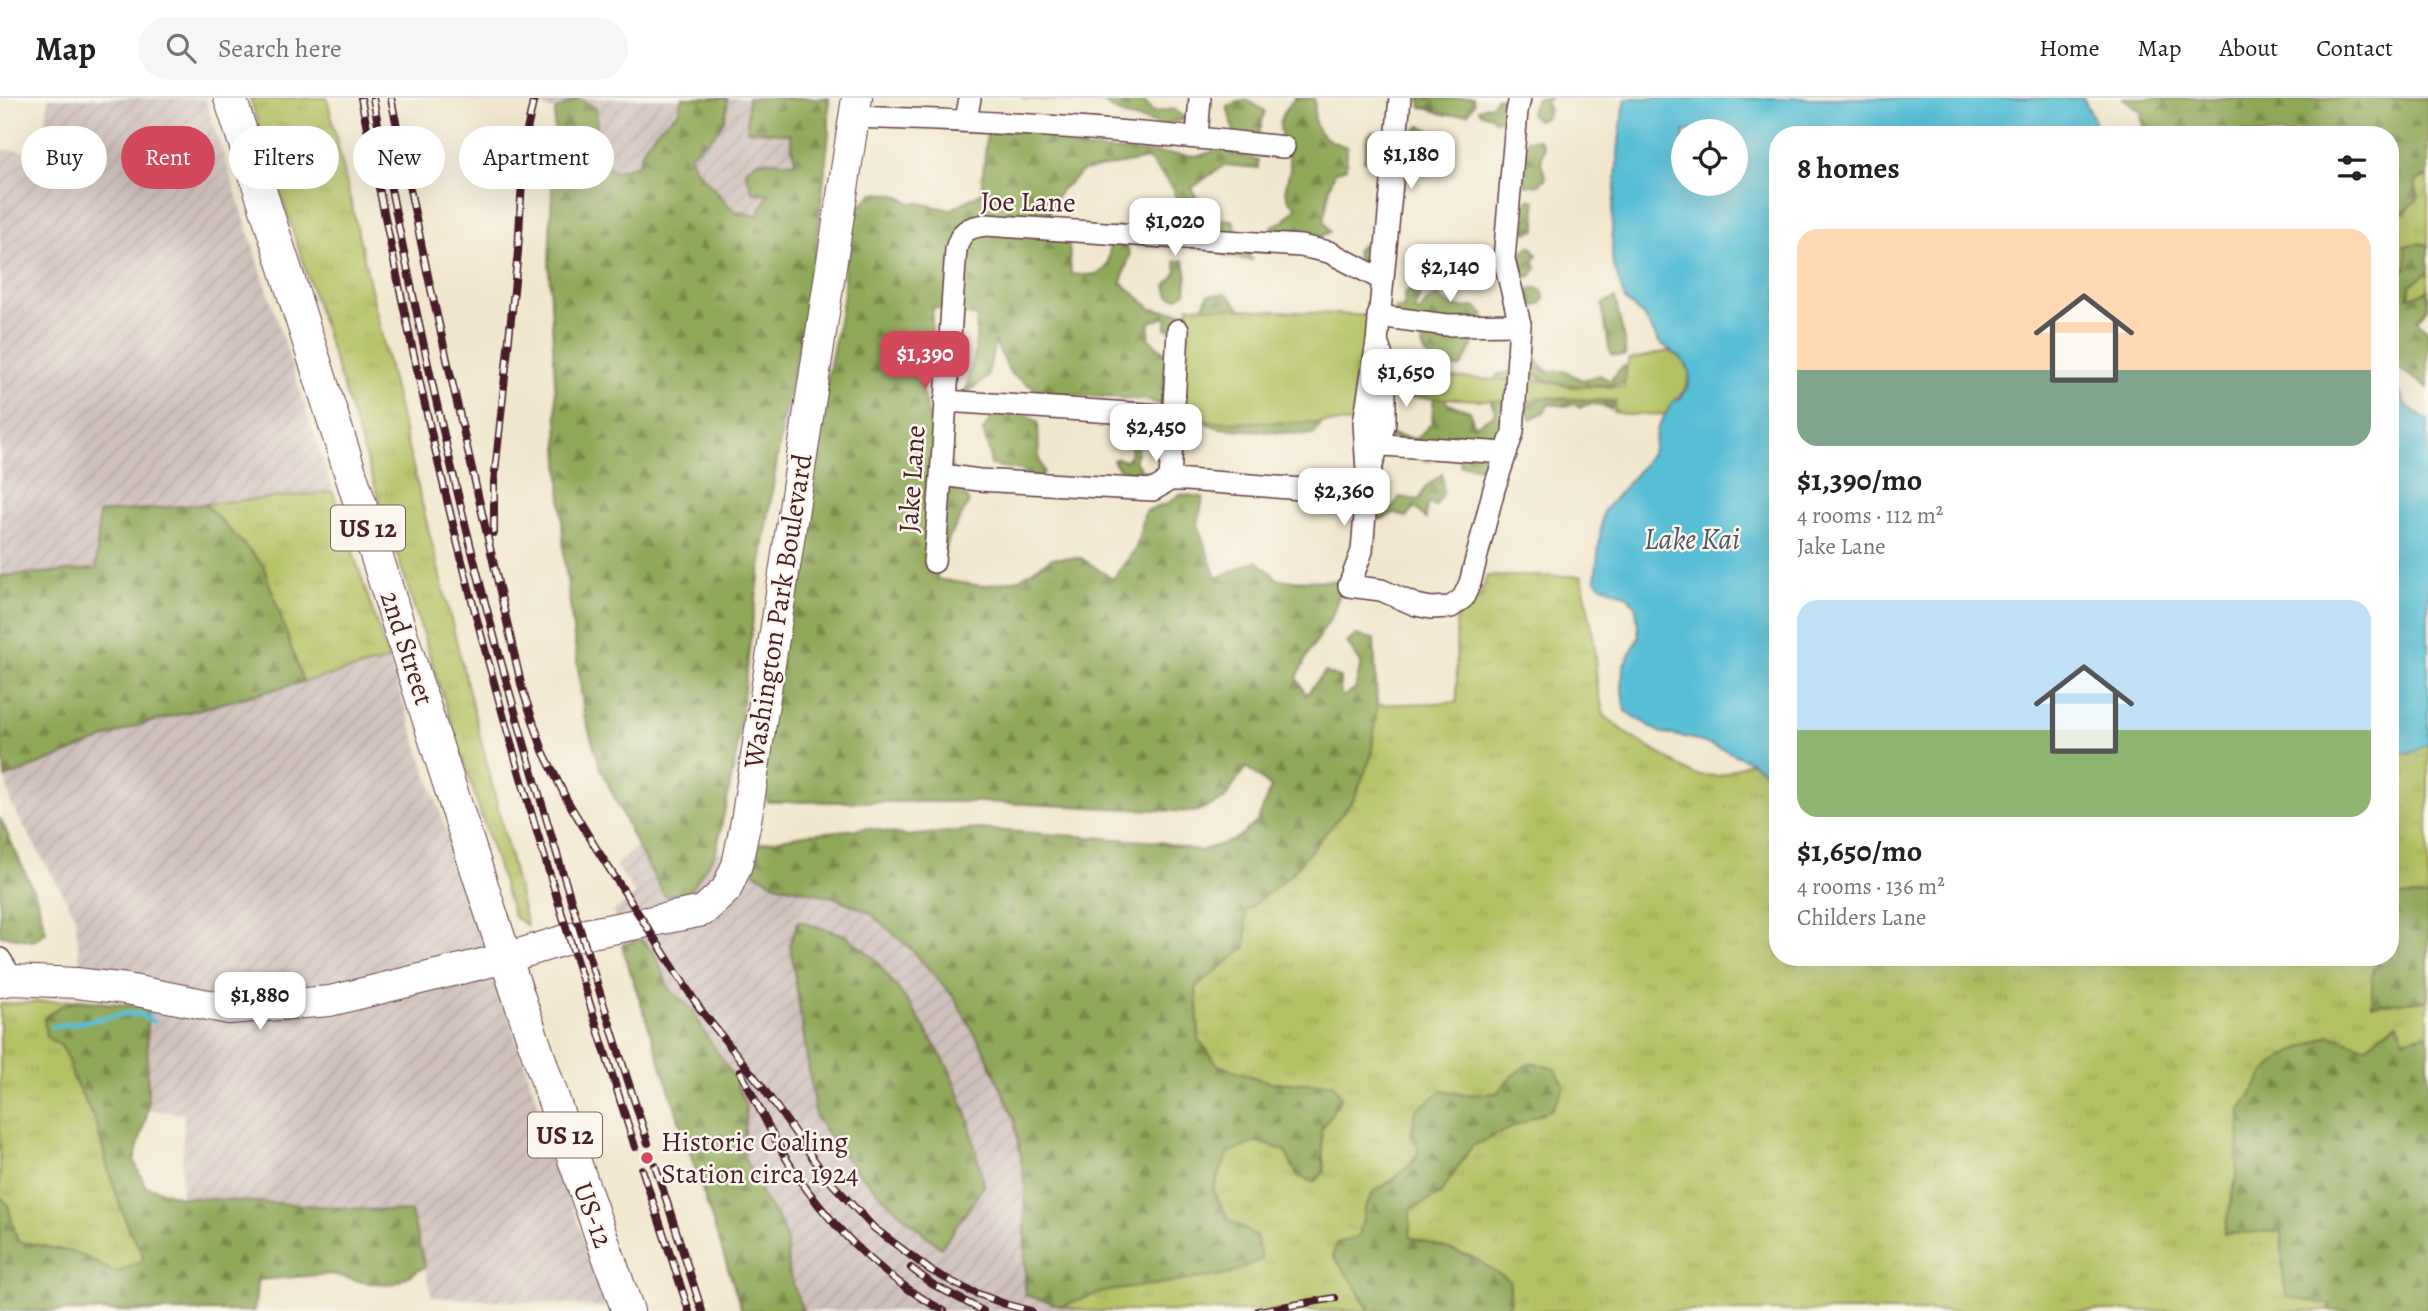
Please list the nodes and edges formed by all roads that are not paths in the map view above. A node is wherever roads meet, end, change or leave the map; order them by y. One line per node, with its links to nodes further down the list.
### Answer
1 (230, 98): 23 (main road, 2nd Street / US 12)
2 (970, 98): 7 (street)
3 (1200, 98): 8 (street)
4 (1400, 98): 11 (street)
5 (1520, 98): 13 (street)
6 (855, 107): 7 (street); 23 (street, Washington Park Boulevard)
7 (966, 120): 8 (street)
8 (1197, 137): 9 (street)
9 (1284, 147)
10 (961, 233): 11 (street, Joe Lane); 15 (street, Jake Lane)
11 (1381, 279): 12 (street)
12 (1378, 316): 13 (street); 17 (street)
13 (1520, 324): 18 (street)
14 (1178, 330): 16 (street)
15 (945, 401): 16 (street); 19 (street, Jake Lane)
16 (1175, 416): 20 (street)
17 (1372, 444): 18 (street); 21 (street)
18 (1506, 453): 21 (street)
19 (942, 475): 20 (street); 22 (street, Jake Lane)
20 (1170, 480): 21 (street)
21 (1367, 486)
22 (934, 562)
23 (506, 958): 24 (street, Washington Park Boulevard); 25 (main road, US-12 / US 12)
24 (4, 974)
25 (628, 1311)

